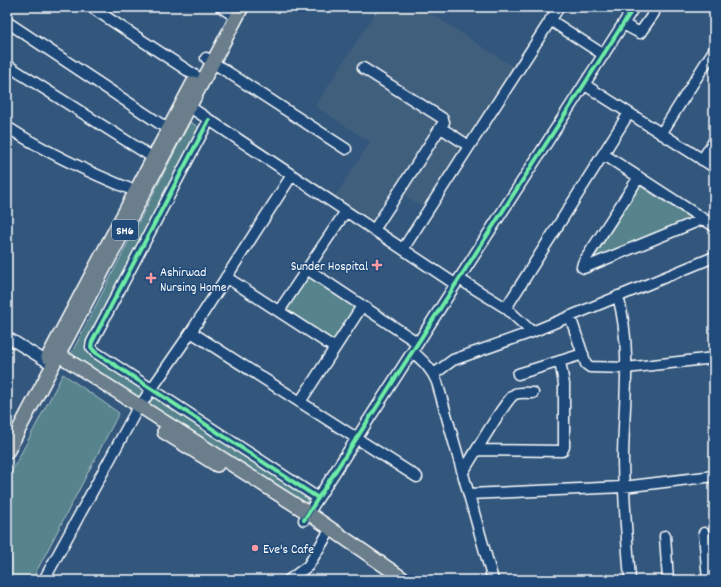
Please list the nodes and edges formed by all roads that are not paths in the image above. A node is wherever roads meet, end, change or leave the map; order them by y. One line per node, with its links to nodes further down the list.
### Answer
1 (91, 7): 14 (street)
2 (559, 7): 6 (street)
3 (634, 7): 8 (street)
4 (649, 7): 8 (street)
5 (231, 8): 11 (main road, SH6)
6 (550, 20): 10 (street); 24 (street)
7 (7, 22): 20 (street)
8 (623, 24): 10 (street)
9 (714, 50): 22 (street)
10 (604, 54): 15 (street)
11 (209, 60): 14 (main road, SH6); 16 (main road, SH6); 25 (street)
12 (7, 65): 27 (street)
13 (364, 68): 21 (street)
14 (196, 76): 16 (main road, SH6)
15 (585, 85): 17 (street); 41 (street)
16 (186, 104): 18 (street); 20 (main road, SH6); 53 (main road, SH6)
17 (630, 113): 22 (street); 26 (street)
18 (209, 120): 30 (street); 59 (street)
19 (7, 127): 32 (street)
20 (168, 128): 27 (main road, SH6)
21 (441, 128): 24 (street); 36 (street)
22 (661, 134): 28 (street)
23 (714, 141): 28 (street)
24 (469, 146): 37 (street)
25 (346, 149)
26 (604, 154): 31 (street); 44 (street)
27 (152, 157): 32 (main road, SH6)
28 (702, 160): 29 (street)
29 (714, 167)
30 (292, 175): 33 (street); 40 (street)
31 (639, 178): 34 (street); 34 (street)
32 (135, 191): 53 (main road, SH6)
33 (346, 211): 36 (street); 39 (street)
34 (703, 219): 35 (street)
35 (714, 226)
36 (374, 230): 37 (street)
37 (403, 249): 41 (street)
38 (714, 257): 42 (street)
39 (307, 269): 43 (street); 45 (street)
40 (226, 277): 45 (street); 47 (street)
41 (457, 281): 44 (street); 50 (street)
42 (618, 296): 46 (street); 56 (street)
43 (362, 306): 50 (street); 51 (street)
44 (506, 308): 48 (street)
45 (279, 311): 51 (street)
46 (570, 316): 48 (street); 52 (street)
47 (190, 332): 59 (street); 61 (street)
48 (532, 332): 57 (street)
49 (7, 337): 53 (street)
50 (415, 347): 57 (street); 64 (street)
51 (335, 348): 61 (street)
52 (583, 354): 55 (street); 56 (street)
53 (52, 356): 62 (main road); 63 (main road, SH6); 66 (main road, SH6)
54 (714, 358): 56 (street)
55 (560, 361): 58 (street); 65 (street)
56 (626, 368): 70 (street)
57 (434, 374): 67 (street)
58 (518, 374)
59 (152, 389): 62 (street); 72 (street)
60 (533, 393): 65 (street)
61 (300, 402): 64 (street)
62 (138, 409): 73 (main road); 77 (street)
63 (7, 435)
64 (356, 438): 69 (street); 72 (street)
65 (477, 450): 67 (street)
66 (7, 452)
67 (463, 472): 71 (street)
68 (714, 476): 70 (street)
69 (416, 477)
70 (623, 487): 71 (street); 82 (street)
71 (469, 494): 81 (street)
72 (318, 498): 73 (street)
73 (306, 517): 75 (main road); 80 (main road)
74 (704, 533): 84 (street)
75 (327, 535): 78 (street); 79 (main road)
76 (665, 536): 83 (street)
77 (44, 580)
78 (290, 580)
79 (392, 580)
80 (405, 580)
81 (493, 580)
82 (630, 580)
83 (668, 580)
84 (708, 580)

